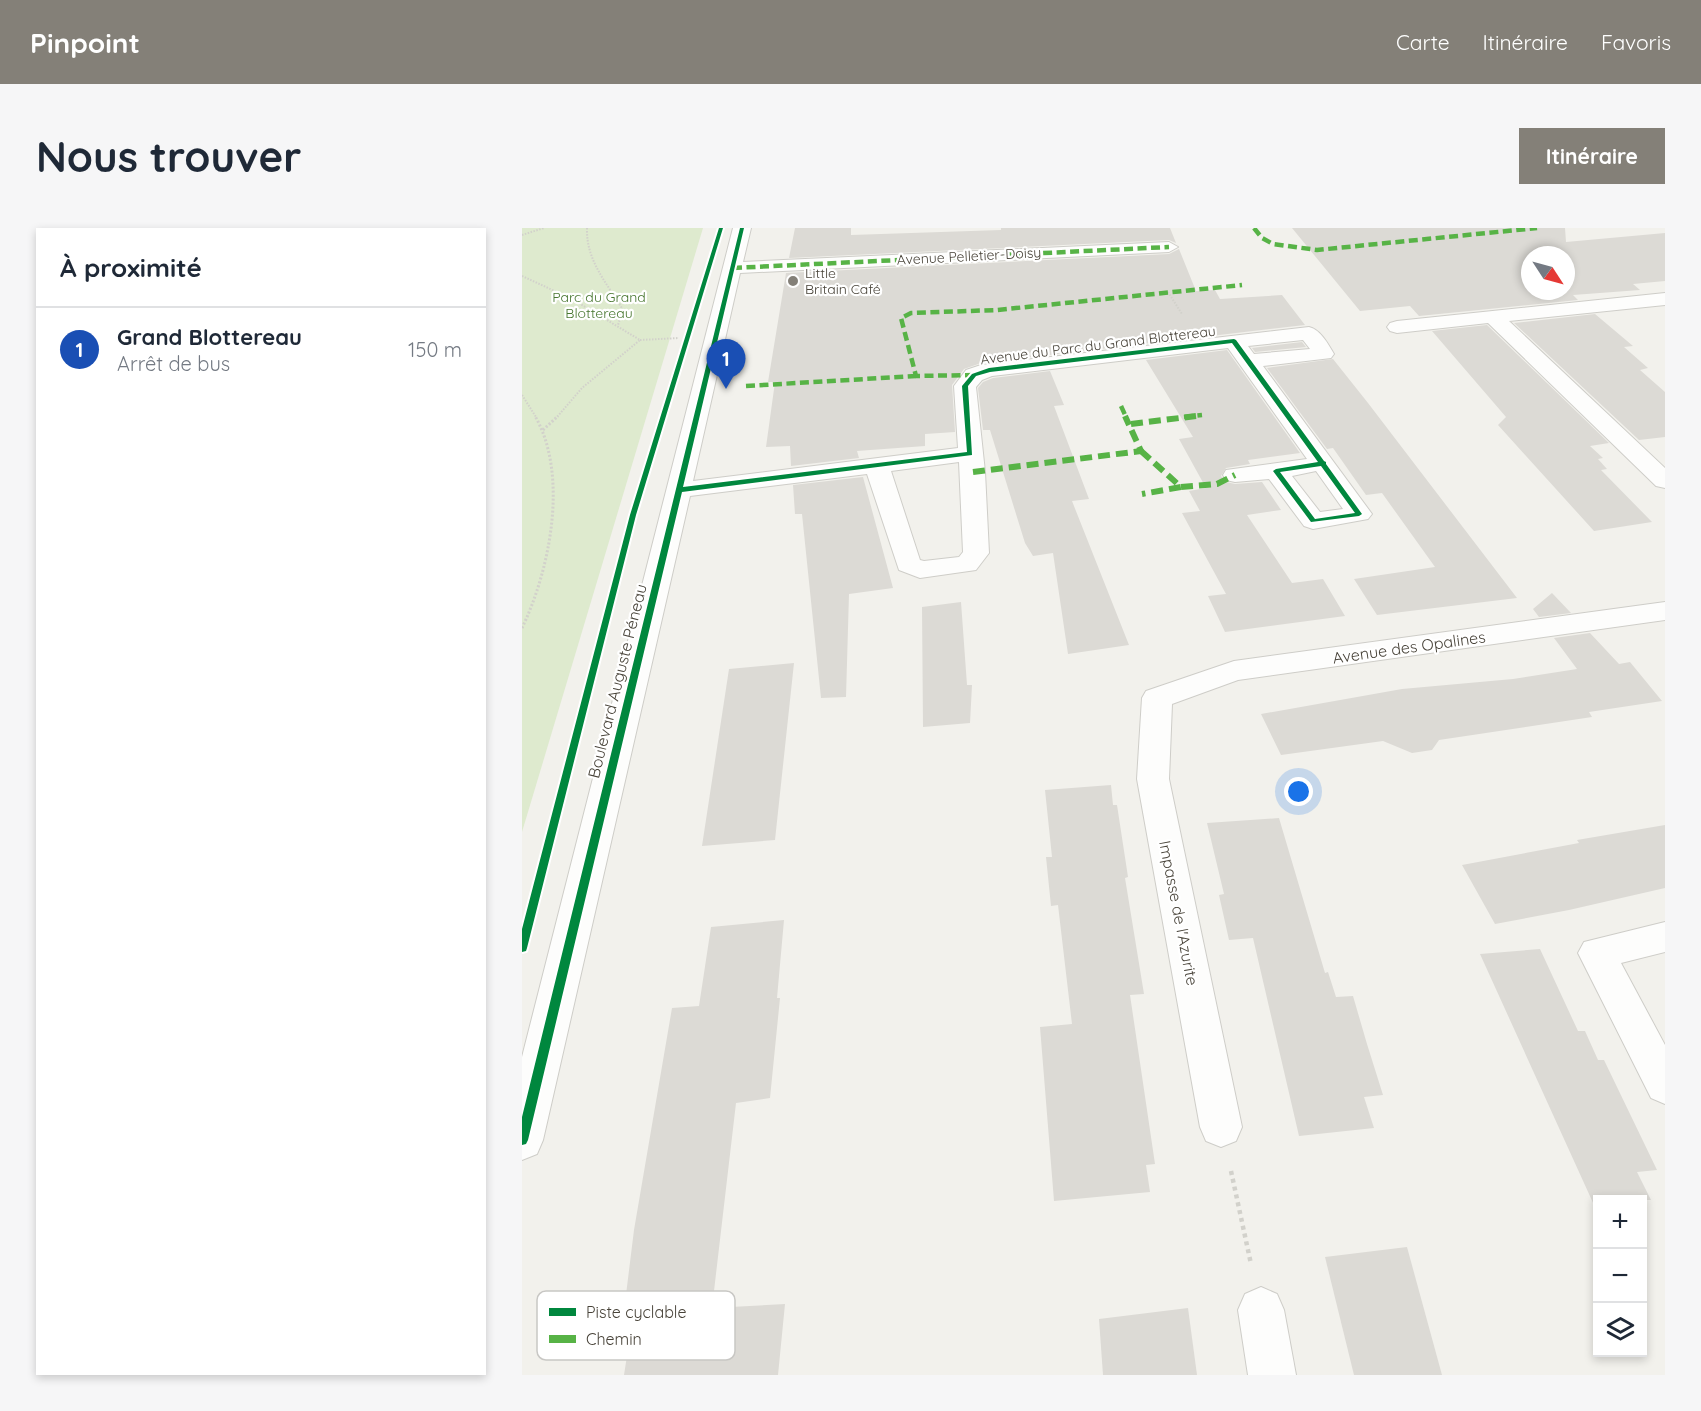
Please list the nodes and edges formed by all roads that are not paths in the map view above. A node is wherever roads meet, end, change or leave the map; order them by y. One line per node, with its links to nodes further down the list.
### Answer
1 (742, 228): 3 (street, Boulevard Auguste Péneau)
2 (1168, 247): 3 (street, Avenue Pelletier-Doisy)
3 (733, 267): 15 (street, Boulevard Auguste Péneau)
4 (1665, 298): 5 (street)
5 (1492, 317): 6 (street); 12 (street)
6 (1397, 327)
7 (1234, 341): 8 (street, Avenue du Parc du Grand Blottereau); 8 (street, Avenue du Parc du Grand Blottereau); 9 (street, Avenue du Parc du Grand Blottereau)
8 (1247, 361): 10 (street, Avenue du Parc du Grand Blottereau)
9 (970, 454): 11 (street); 11 (street, Avenue du Parc du Grand Blottereau)
10 (1324, 463): 13 (street); 13 (street, Avenue du Parc du Grand Blottereau)
11 (877, 466): 15 (street)
12 (1660, 470)
13 (1275, 471): 14 (street)
14 (1235, 475)
15 (678, 490): 21 (street, Boulevard Auguste Péneau)
16 (1665, 611): 17 (street, Avenue des Opalines)
17 (1157, 698): 20 (street, Impasse de l'Azurite)
18 (1665, 937): 19 (street)
19 (1665, 1085)
20 (1221, 1127)
21 (522, 1140)
22 (1261, 1310): 23 (street)
23 (1272, 1375)

